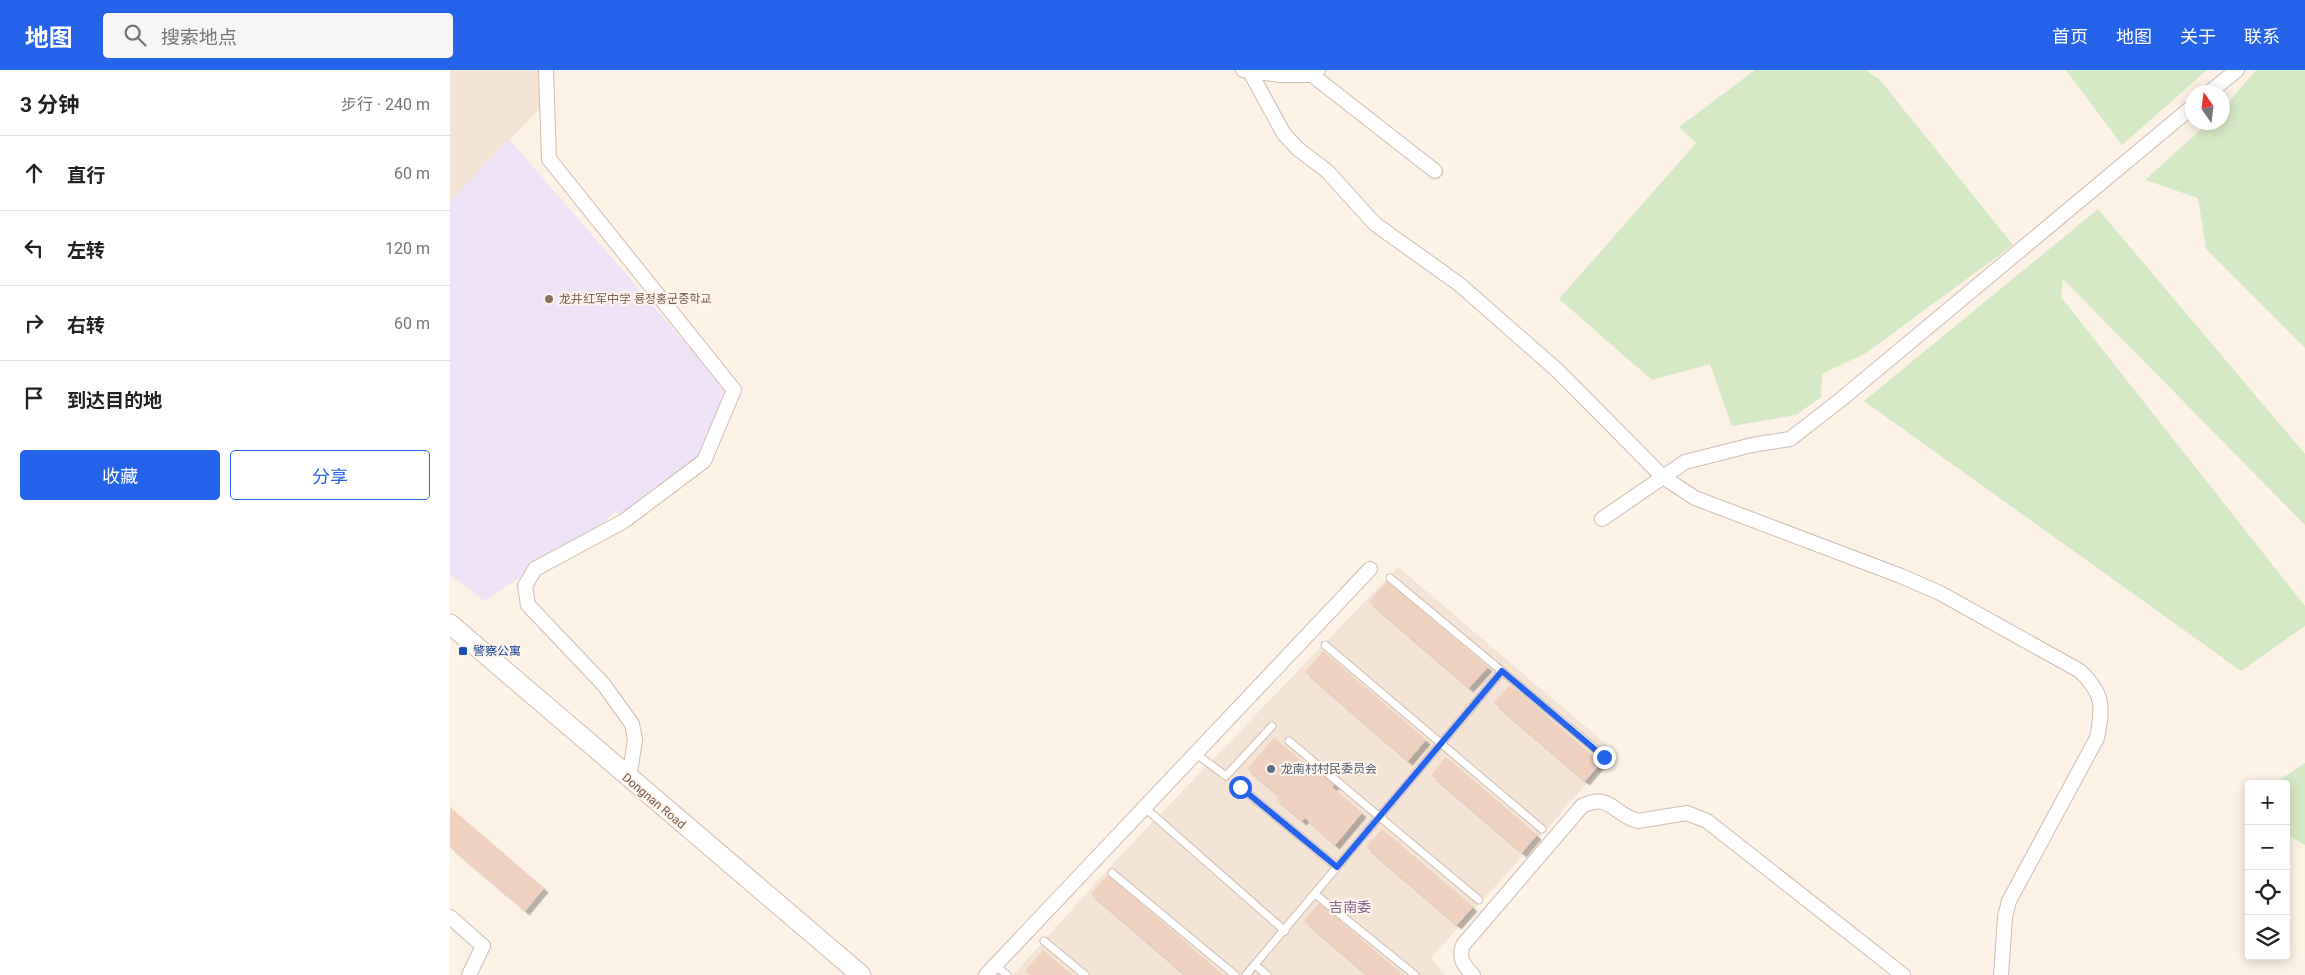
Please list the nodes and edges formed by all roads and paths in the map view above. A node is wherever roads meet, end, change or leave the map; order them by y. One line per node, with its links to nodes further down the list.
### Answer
1 (546, 70): 20 (street)
2 (2238, 70): 5 (street)
3 (1246, 71): 4 (street); 8 (street)
4 (1315, 72): 7 (street)
5 (2219, 85)
6 (2185, 113): 8 (street)
7 (1436, 171)
8 (1663, 477): 9 (street); 44 (street)
9 (1602, 518)
10 (1370, 569): 18 (street)
11 (1390, 578): 14 (lane)
12 (450, 624): 20 (main road, Dongnan Road)
13 (1325, 645): 17 (lane)
14 (1502, 671): 17 (lane); 19 (lane)
15 (1272, 726): 18 (lane)
16 (1289, 741): 23 (lane)
17 (1442, 744): 23 (lane); 24 (lane)
18 (1194, 753): 22 (street)
19 (1604, 757)
20 (629, 779): 35 (main road, Dongnan Road)
21 (1240, 787): 25 (lane)
22 (1144, 807): 30 (lane); 33 (street)
23 (1379, 816): 25 (lane); 28 (lane)
24 (1542, 829)
25 (1337, 867): 27 (lane)
26 (1112, 873): 38 (lane)
27 (1315, 894): 30 (lane); 41 (lane)
28 (1479, 900)
29 (450, 917): 34 (street)
30 (1284, 931): 32 (lane)
31 (1044, 941): 37 (lane)
32 (1255, 965): 39 (lane); 40 (lane)
33 (991, 970): 36 (lane)
34 (470, 975)
35 (861, 975)
36 (1007, 975)
37 (1085, 975)
38 (1235, 975)
39 (1246, 975)
40 (1268, 975)
41 (1415, 975)
42 (1473, 975): 43 (street)
43 (1903, 975)
44 (2001, 975)

